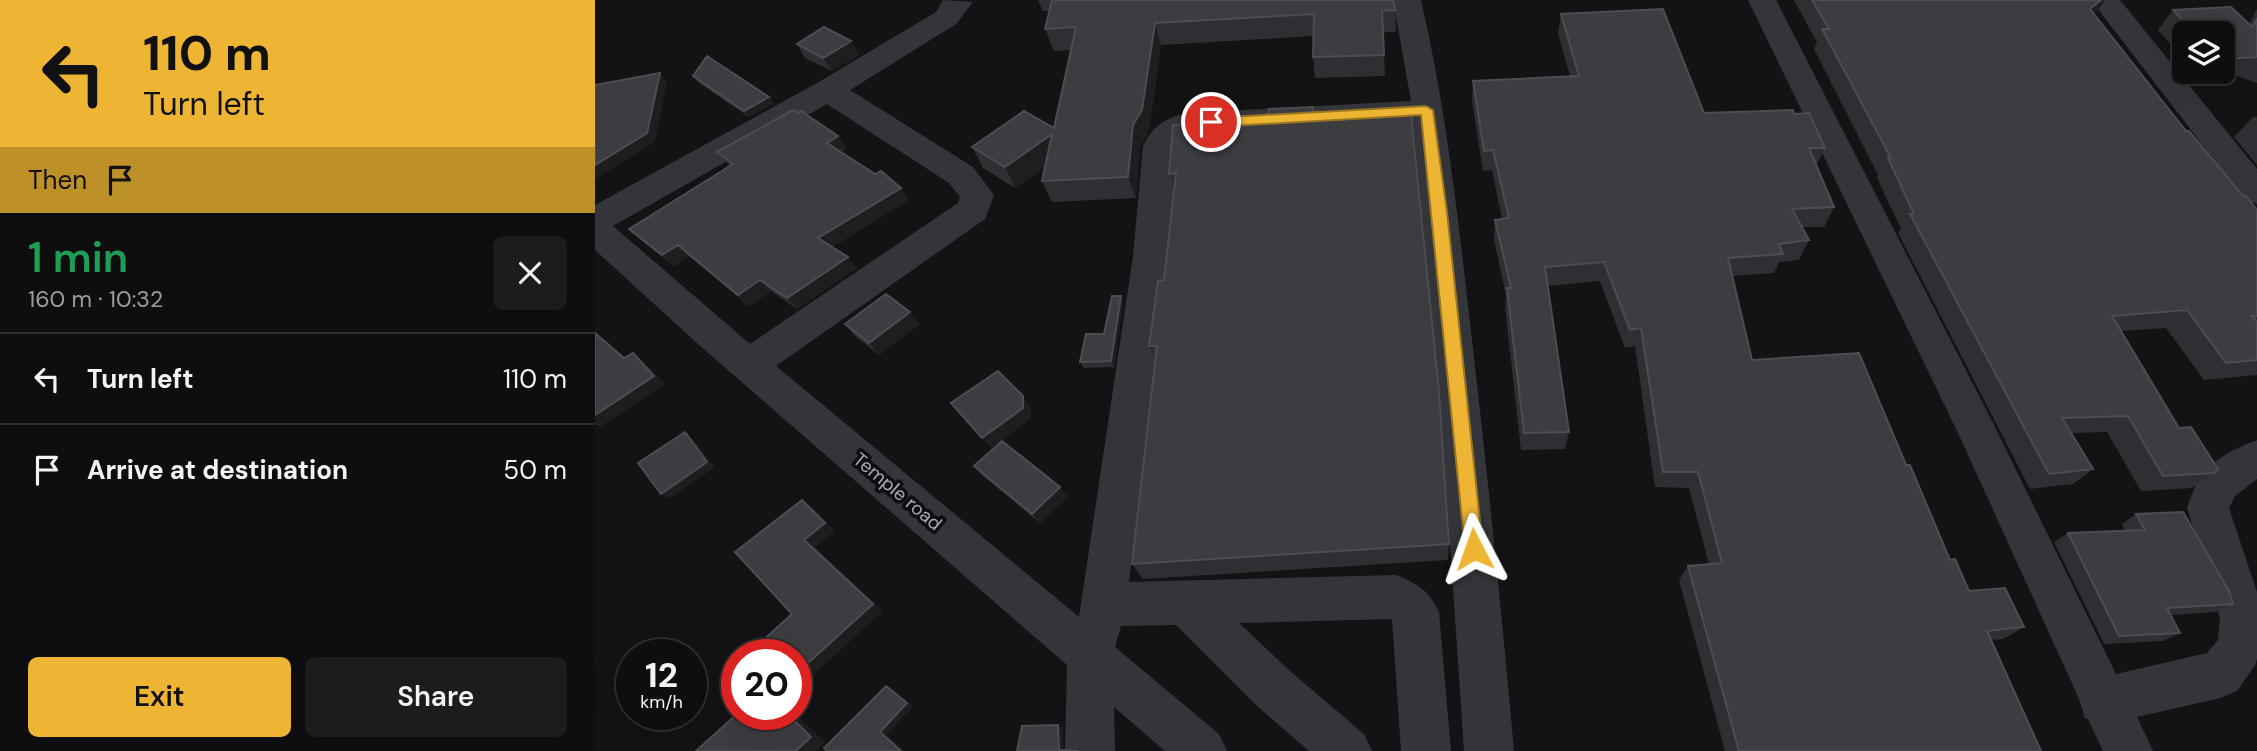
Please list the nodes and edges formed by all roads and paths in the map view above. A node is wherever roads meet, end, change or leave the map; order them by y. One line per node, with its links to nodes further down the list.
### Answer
1 (957, 0): 5 (street)
2 (1407, 0): 6 (street)
3 (1762, 0): 15 (street)
4 (2105, 0): 7 (street)
5 (828, 90): 8 (street); 10 (street)
6 (1426, 110): 13 (street); 20 (street)
7 (2257, 192)
8 (595, 220)
9 (595, 230): 10 (street, Temple road)
10 (750, 364): 14 (street, Temple road)
11 (2257, 458): 15 (street)
12 (1185, 603): 13 (street); 18 (street); 19 (street)
13 (1105, 605): 14 (street)
14 (1090, 654): 16 (street); 17 (street, Temple road)
15 (2102, 701): 21 (street)
16 (1090, 751)
17 (1202, 751)
18 (1347, 751)
19 (1426, 751)
20 (1489, 751)
21 (2128, 751)

